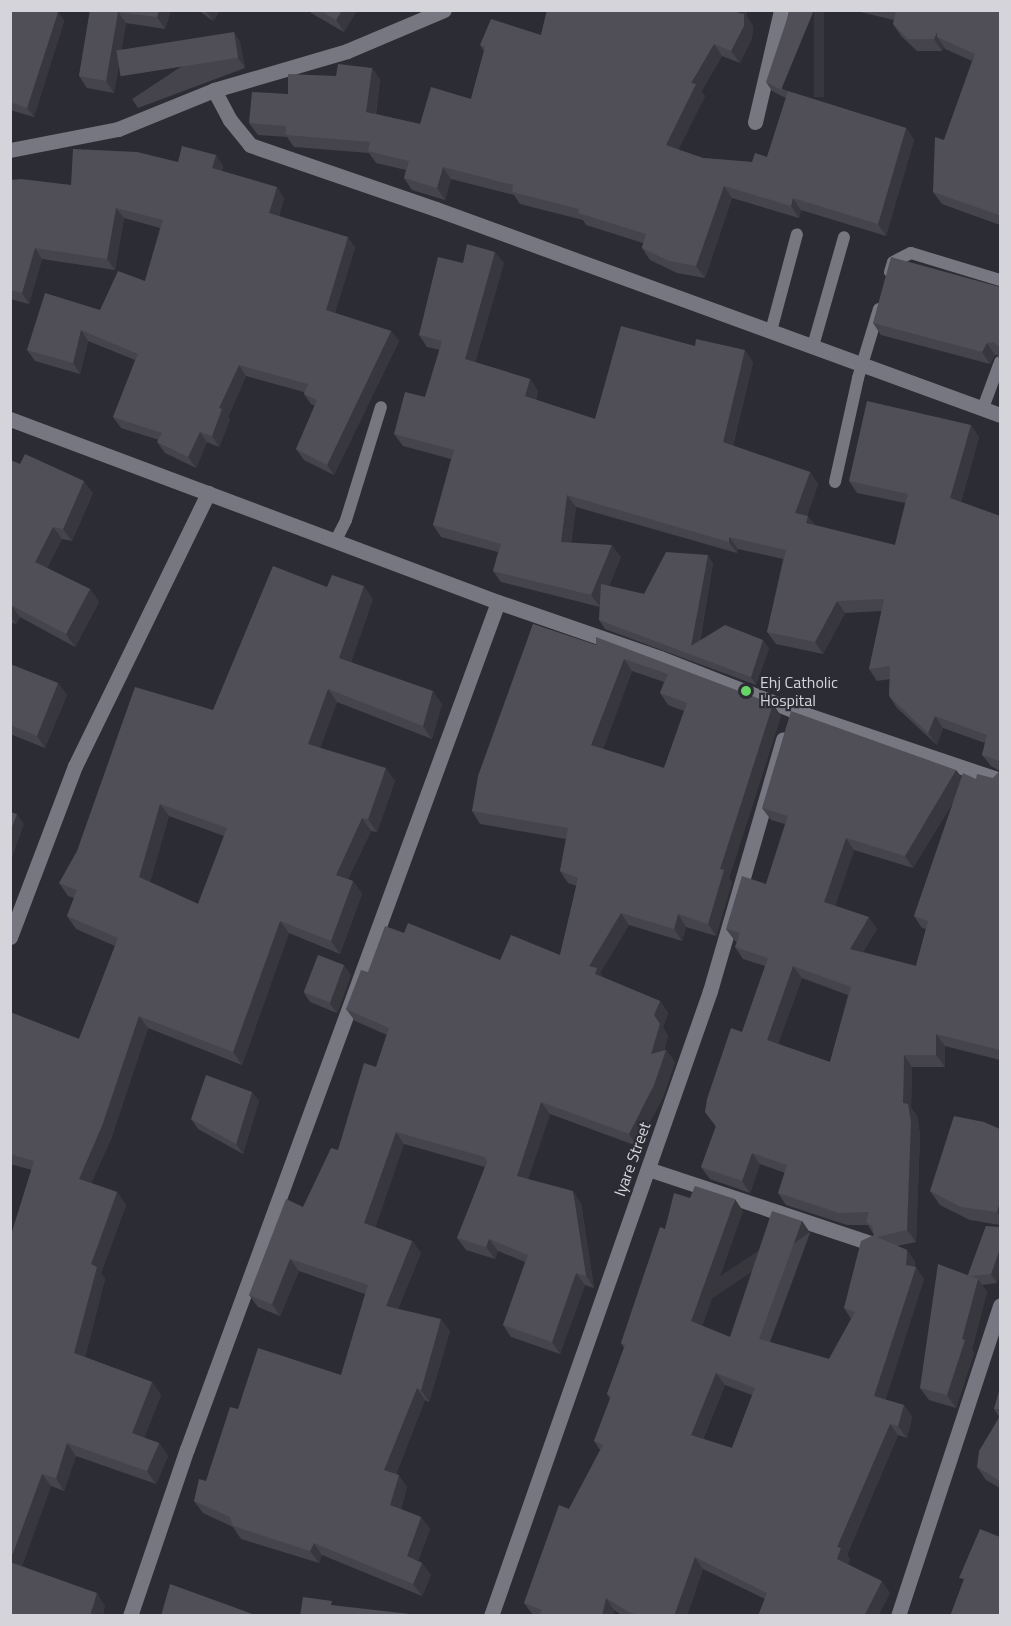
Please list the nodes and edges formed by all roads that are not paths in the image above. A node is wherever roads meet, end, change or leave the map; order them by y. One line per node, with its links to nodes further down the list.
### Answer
1 (444, 10): 3 (street)
2 (781, 10): 4 (street)
3 (214, 90): 5 (street); 9 (street)
4 (755, 122)
5 (10, 150)
6 (797, 234): 9 (lane)
7 (844, 237): 10 (lane)
8 (1000, 280): 12 (lane)
9 (771, 331): 10 (street)
10 (813, 346): 12 (street)
11 (1000, 362): 14 (lane)
12 (863, 365): 14 (street); 17 (lane)
13 (381, 407): 19 (lane)
14 (983, 408): 15 (street)
15 (1000, 415)
16 (10, 419): 18 (street)
17 (835, 482)
18 (208, 493): 19 (street); 23 (street)
19 (336, 540): 20 (street)
20 (498, 603): 21 (street); 27 (street)
21 (793, 711): 22 (street); 24 (street, Iyare Street)
22 (1000, 780)
23 (10, 937)
24 (648, 1169): 25 (street); 28 (street, Iyare Street)
25 (873, 1244)
26 (1000, 1305): 29 (street)
27 (130, 1616)
28 (491, 1616)
29 (898, 1616)

